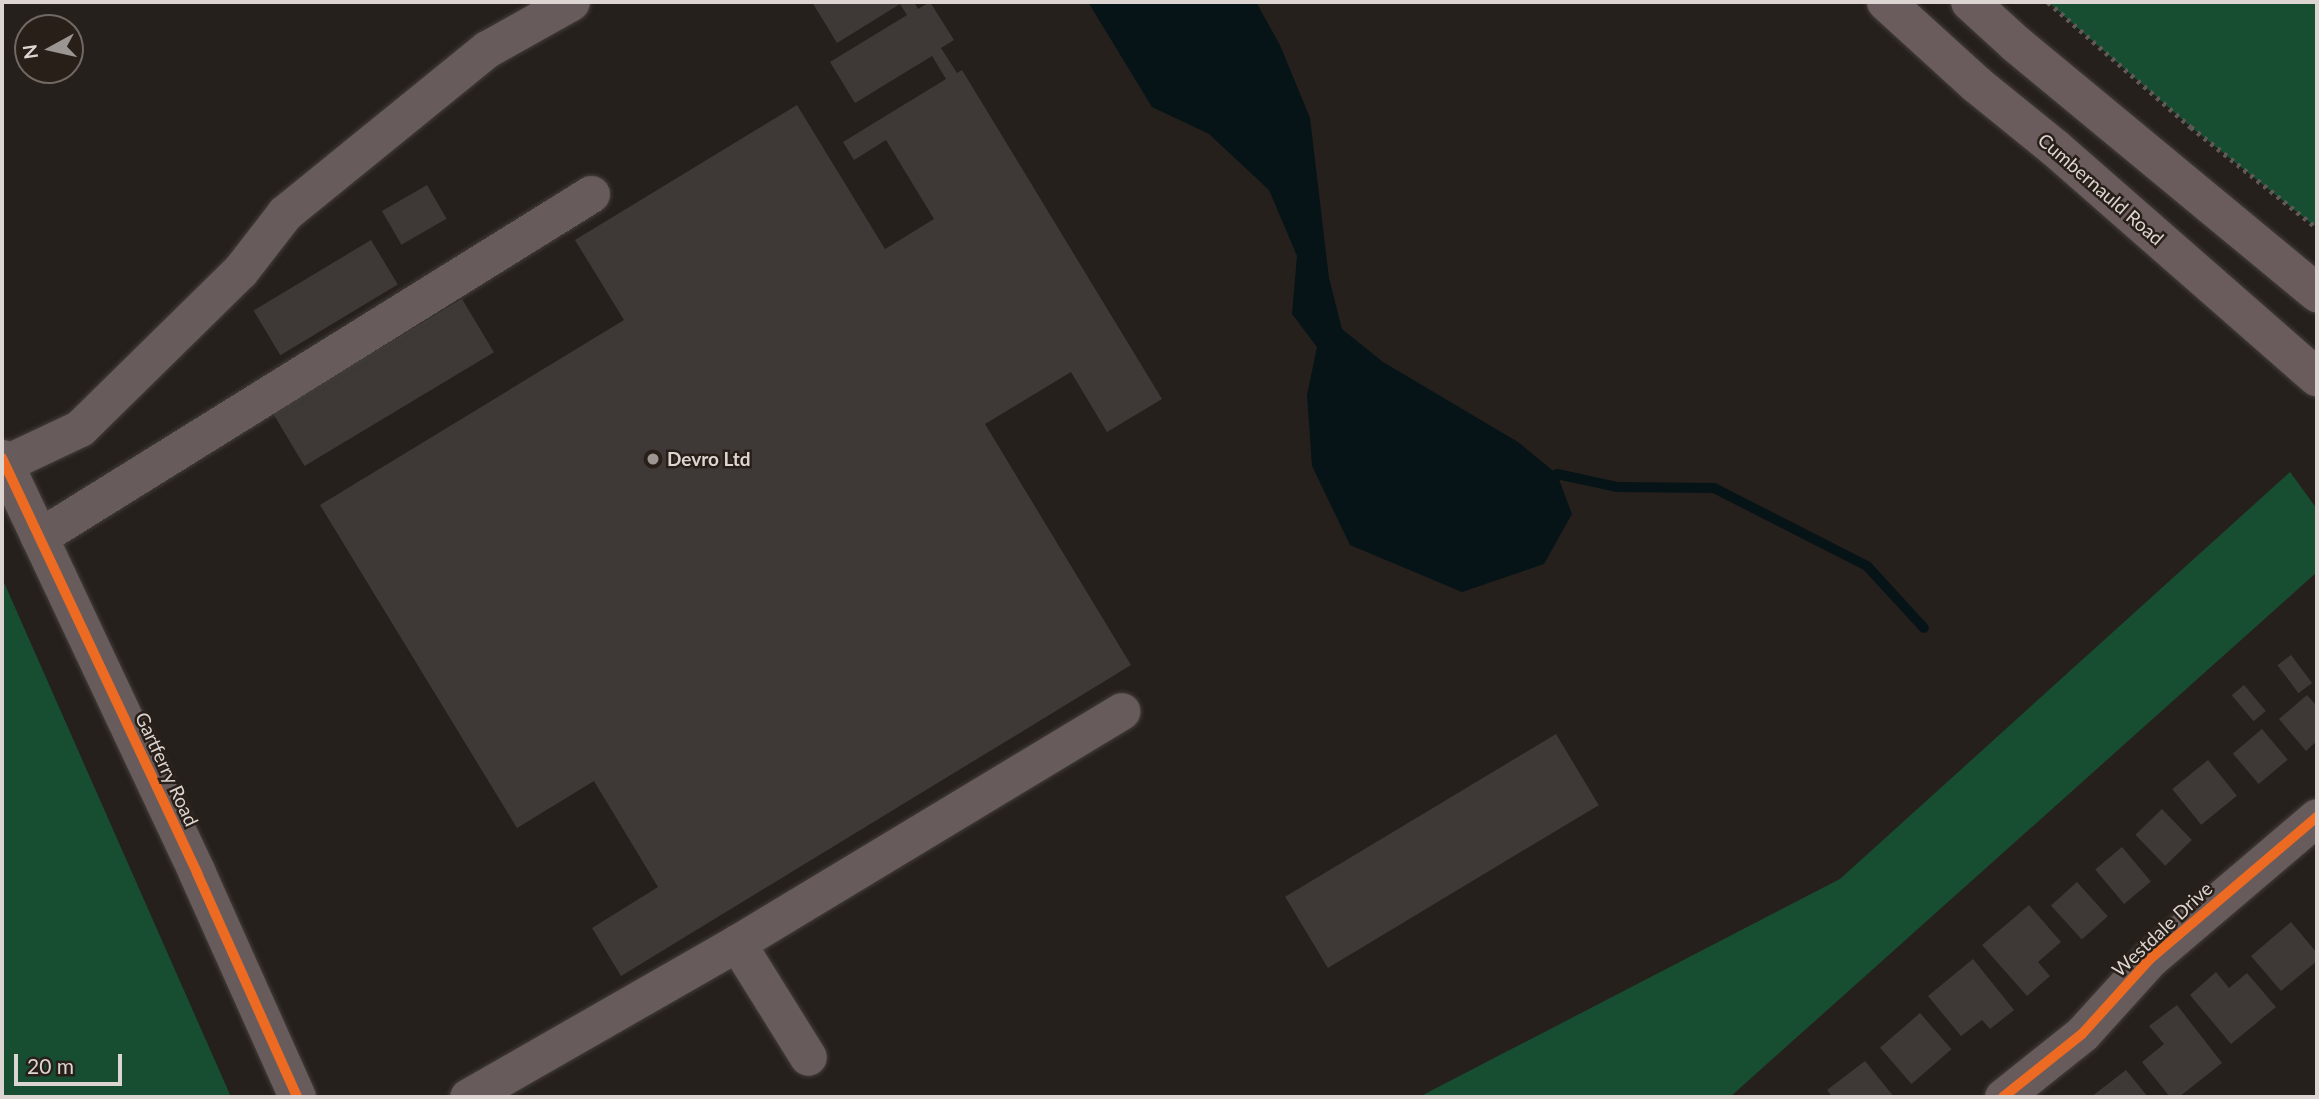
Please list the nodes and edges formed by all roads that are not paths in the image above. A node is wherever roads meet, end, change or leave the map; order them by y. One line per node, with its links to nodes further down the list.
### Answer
1 (571, 2): 7 (street)
2 (1886, 2): 6 (main road, Cumbernauld Road)
3 (1970, 2): 5 (main road)
4 (591, 194): 8 (street)
5 (2317, 293)
6 (2317, 377)
7 (3, 461): 8 (street, Gartferry Road)
8 (39, 537): 13 (street, Gartferry Road)
9 (1121, 710): 11 (street)
10 (2317, 817): 15 (street, Westdale Drive)
11 (737, 943): 12 (street); 14 (street)
12 (808, 1057)
13 (298, 1097)
14 (468, 1097)
15 (2003, 1097)

